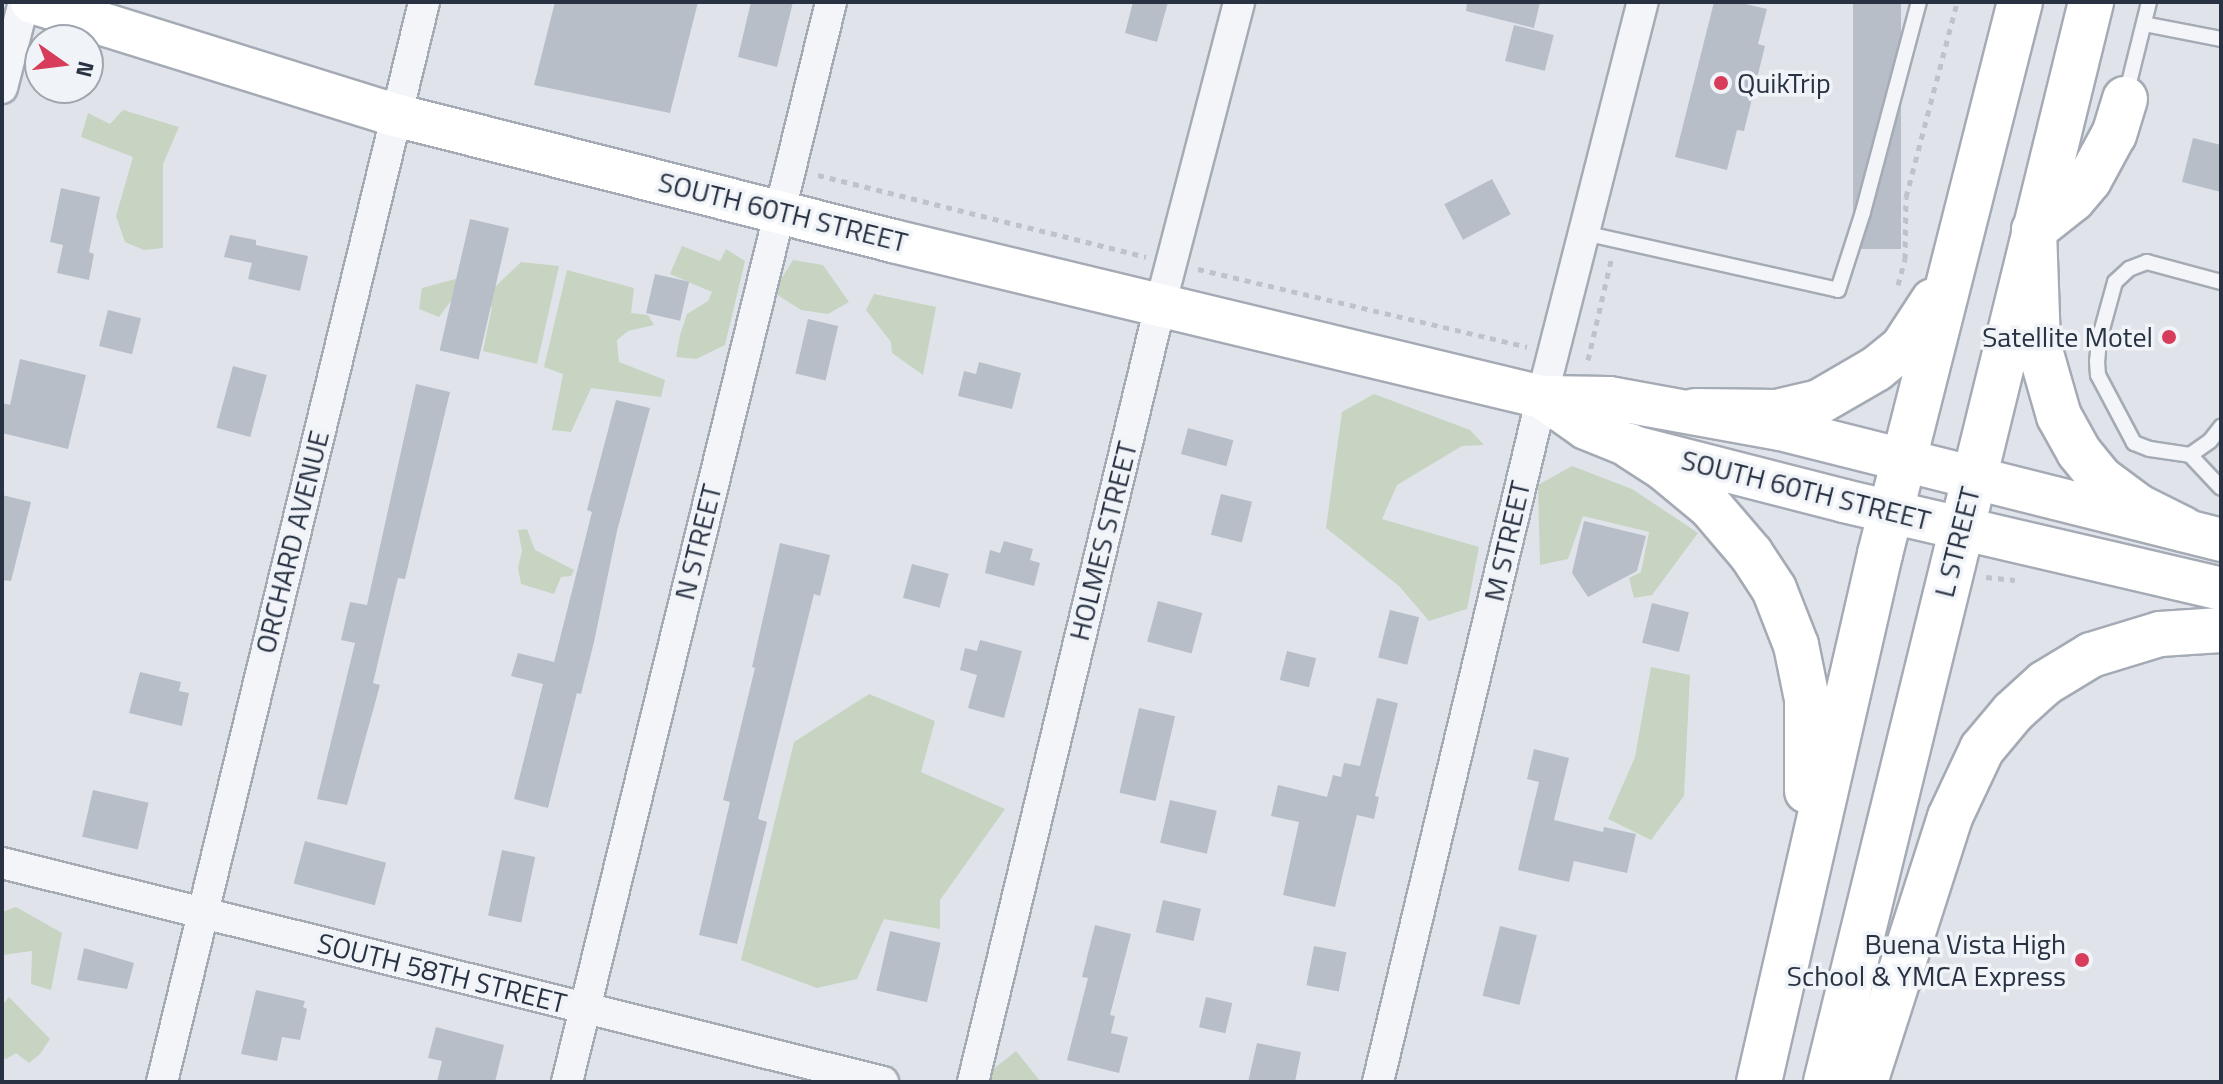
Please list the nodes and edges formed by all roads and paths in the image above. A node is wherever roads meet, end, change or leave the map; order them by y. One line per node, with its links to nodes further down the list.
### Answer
1 (24, 2): 14 (street)
2 (32, 2): 16 (main road, SOUTH 60TH STREET)
3 (424, 2): 16 (street, ORCHARD AVENUE)
4 (831, 2): 17 (street, N STREET)
5 (1239, 2): 23 (street, HOLMES STREET)
6 (1643, 2): 19 (street, M STREET)
7 (1919, 2): 19 (lane)
8 (1957, 2): 22 (path)
9 (2020, 2): 20 (main road)
10 (2091, 2): 18 (main road, L STREET)
11 (2149, 2): 12 (lane)
12 (2144, 24): 13 (lane); 15 (lane)
13 (2221, 39)
14 (2, 88)
15 (2125, 99): 18 (main road)
16 (395, 115): 17 (main road, SOUTH 60TH STREET); 40 (street, ORCHARD AVENUE)
17 (778, 210): 23 (main road, SOUTH 60TH STREET); 42 (street, N STREET)
18 (2034, 230): 30 (main road, L STREET); 34 (main road)
19 (1584, 233): 24 (street, M STREET)
20 (1955, 255): 25 (main road); 29 (main road)
21 (2221, 282): 28 (lane)
22 (1894, 300)
23 (1160, 306): 24 (main road, SOUTH 60TH STREET); 46 (street, HOLMES STREET)
24 (1542, 397): 25 (main road, SOUTH 60TH STREET); 27 (main road, SOUTH 60TH STREET); 47 (street, M STREET)
25 (1695, 411): 29 (main road, SOUTH 60TH STREET)
26 (2221, 427): 28 (lane)
27 (1630, 446): 32 (main road, SOUTH 60TH STREET); 41 (main road)
28 (2190, 455): 31 (lane)
29 (1904, 460): 30 (main road, SOUTH 60TH STREET); 32 (main road)
30 (1973, 477): 33 (main road, L STREET); 34 (main road, SOUTH 60TH STREET)
31 (2221, 488)
32 (1891, 512): 33 (main road, SOUTH 60TH STREET); 41 (main road)
33 (1961, 529): 35 (main road, L STREET); 37 (main road, SOUTH 60TH STREET)
34 (2202, 534)
35 (1950, 571): 36 (path); 49 (main road, L STREET)
36 (2027, 580)
37 (2221, 589)
38 (2221, 630): 50 (main road)
39 (2, 863): 40 (street, SOUTH 58TH STREET)
40 (203, 913): 42 (street, SOUTH 58TH STREET); 43 (street, ORCHARD AVENUE)
41 (1788, 957): 48 (main road)
42 (585, 1009): 44 (street, N STREET); 45 (street, SOUTH 58TH STREET)
43 (162, 1082)
44 (567, 1082)
45 (883, 1082)
46 (973, 1082)
47 (1378, 1082)
48 (1759, 1082)
49 (1826, 1082)
50 (1865, 1082)

